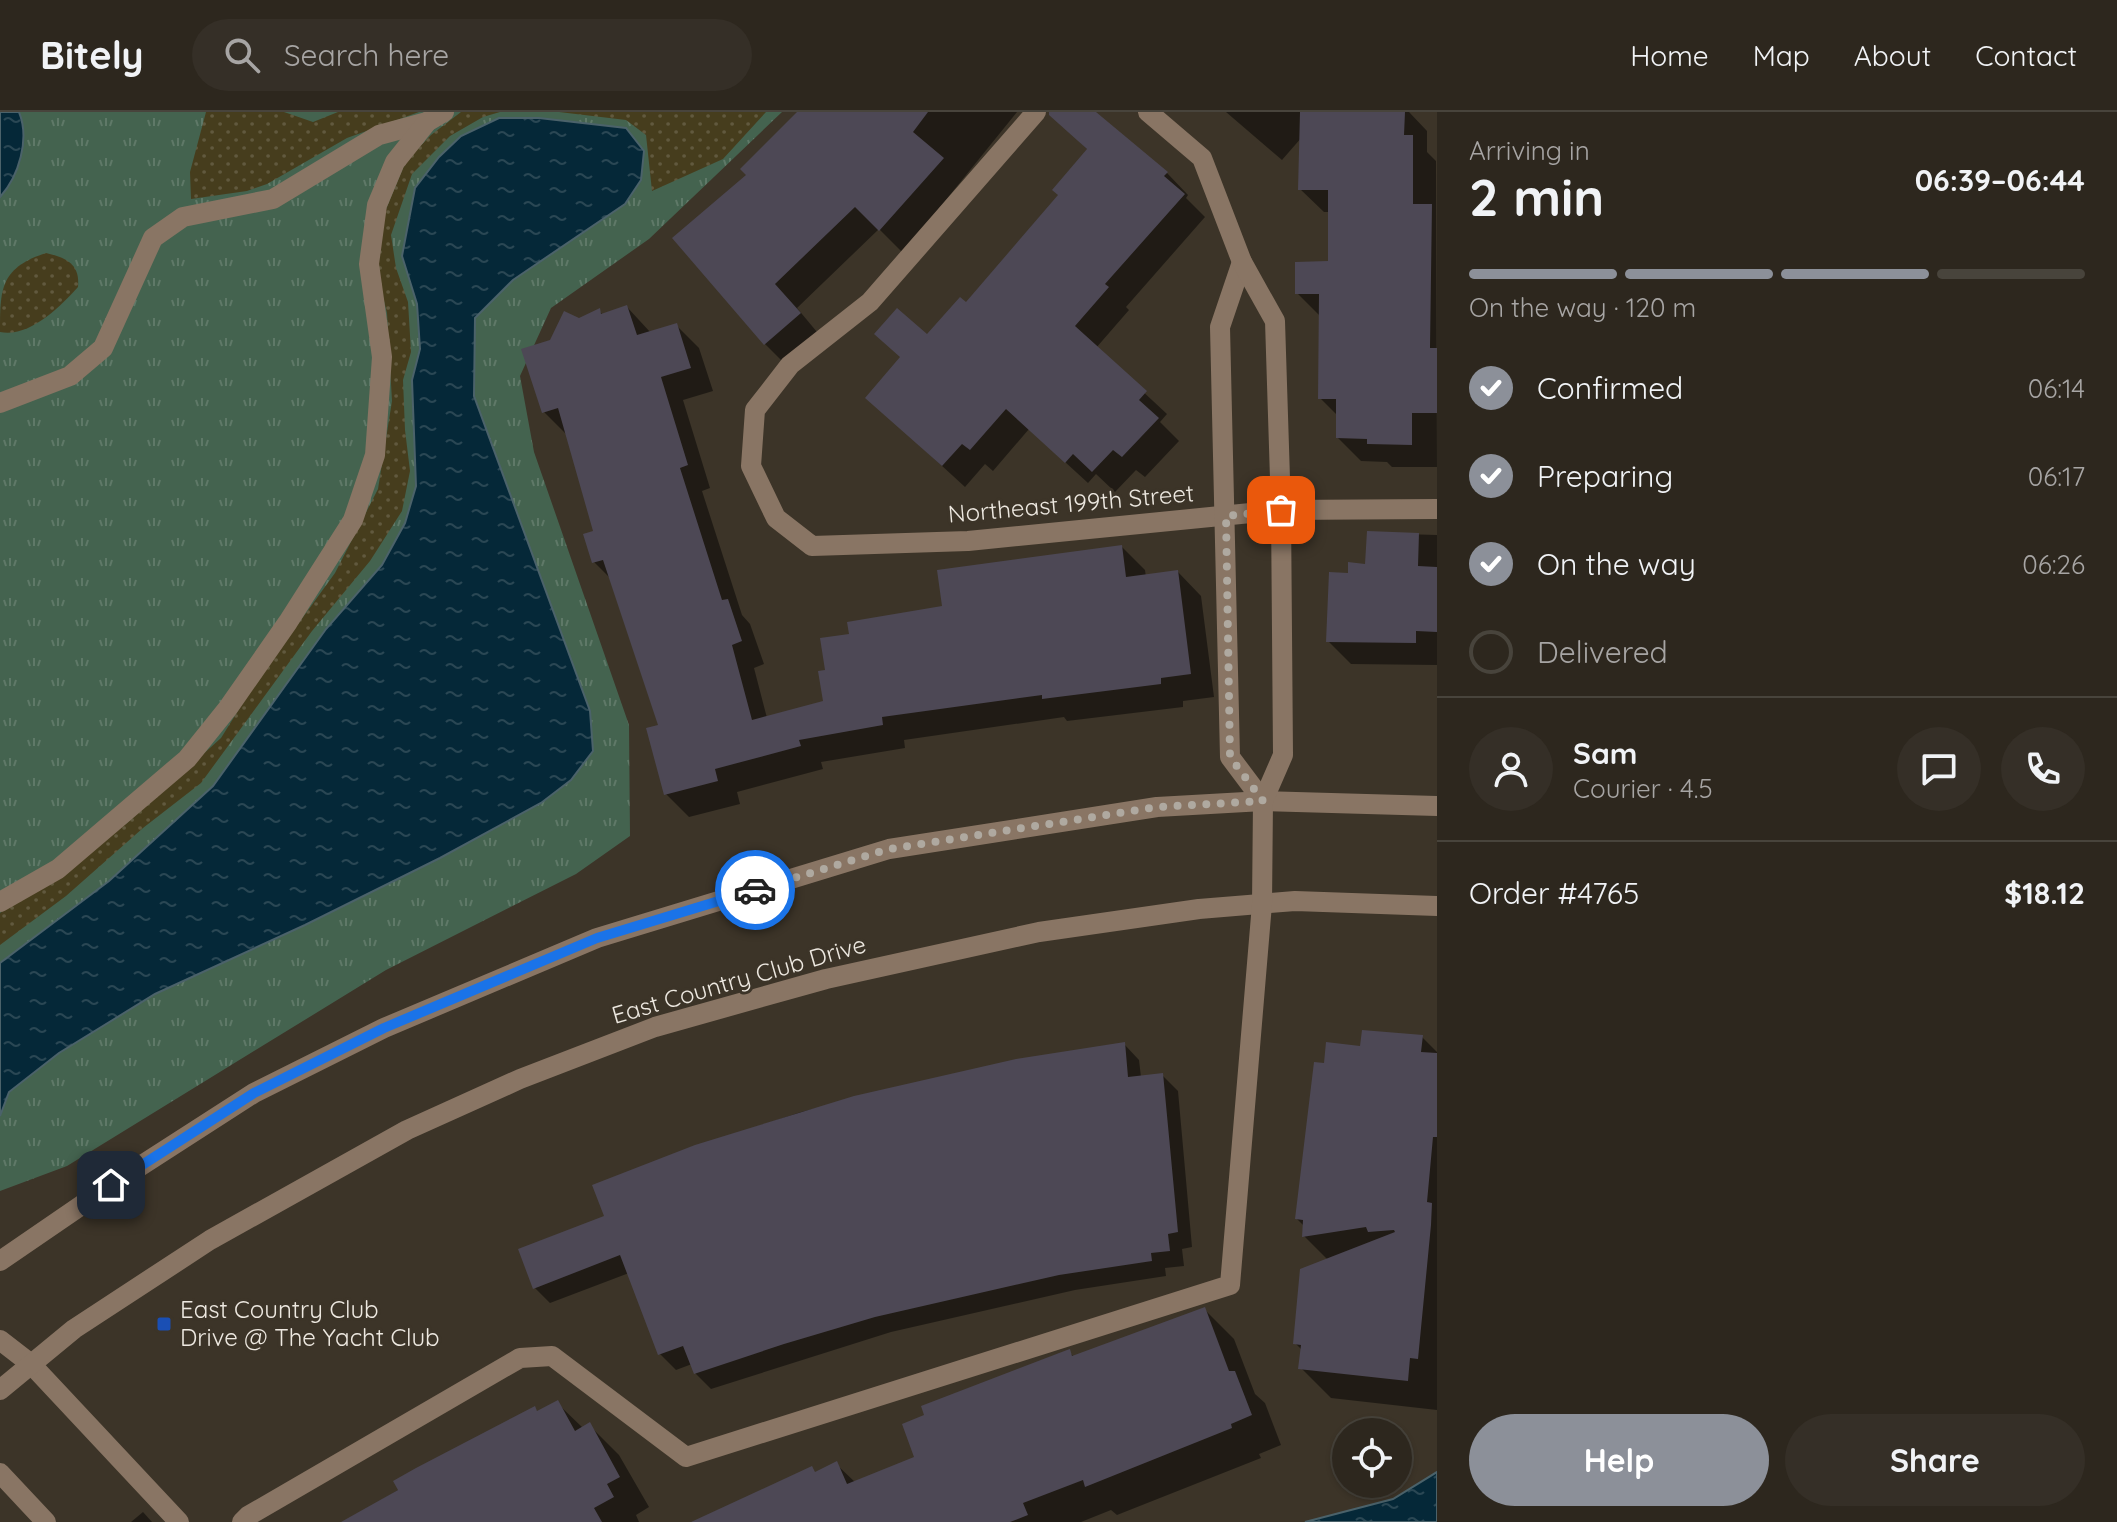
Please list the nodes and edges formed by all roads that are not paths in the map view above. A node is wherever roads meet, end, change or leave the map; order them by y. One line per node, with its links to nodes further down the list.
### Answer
1 (1036, 112): 8 (street, Northeast 199th Street)
2 (1148, 112): 4 (street)
3 (435, 117): 5 (street); 11 (street)
4 (1242, 262): 7 (street); 8 (street)
5 (0, 403)
6 (1437, 509): 7 (street, Northeast 199th Street)
7 (1281, 510): 8 (street, Northeast 199th Street); 9 (street)
8 (1226, 516): 9 (street)
9 (1263, 801): 10 (street); 12 (street); 14 (street)
10 (1437, 806)
11 (0, 902)
12 (1262, 904): 13 (street, East Country Club Drive); 16 (street, East Country Club Drive); 21 (street)
13 (1437, 906)
14 (0, 1261)
15 (0, 1340): 16 (street)
16 (31, 1364): 17 (street, East Country Club Drive); 20 (street)
17 (0, 1390)
18 (0, 1473): 19 (street)
19 (46, 1522)
20 (179, 1522)
21 (242, 1522)

